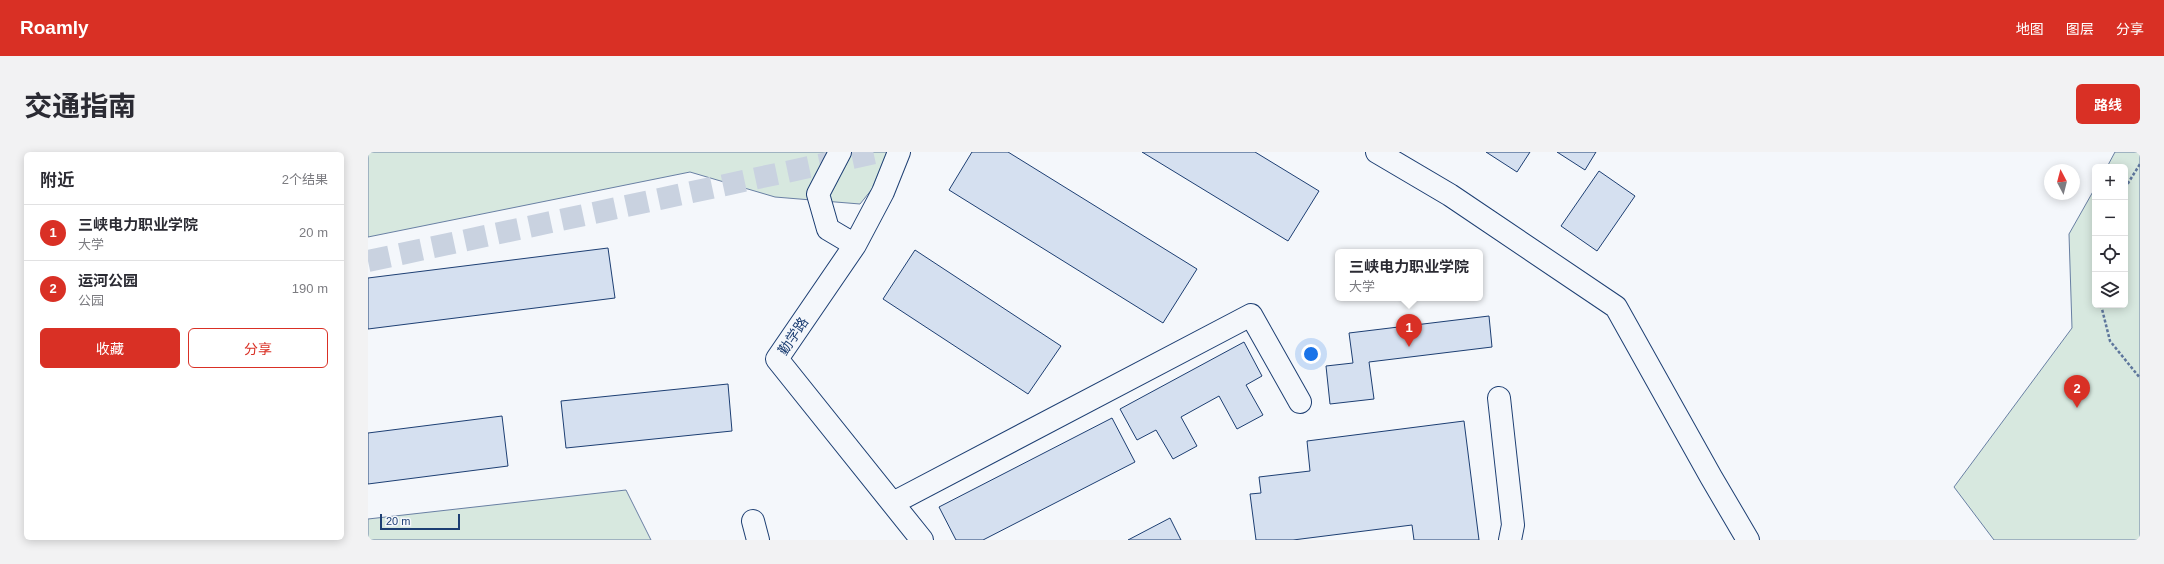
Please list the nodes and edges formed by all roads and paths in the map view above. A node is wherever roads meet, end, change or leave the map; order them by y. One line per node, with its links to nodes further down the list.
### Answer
1 (840, 152): 6 (lane)
2 (899, 152): 6 (lane, 勤学路)
3 (1379, 152): 14 (lane)
4 (2140, 164): 5 (path)
5 (2128, 183)
6 (855, 245): 11 (lane, 勤学路)
7 (2102, 308): 8 (path)
8 (2140, 378)
9 (1499, 398): 13 (lane)
10 (1300, 402): 11 (lane)
11 (893, 503): 12 (lane, 勤学路)
12 (922, 540)
13 (1510, 540)
14 (1748, 540)

